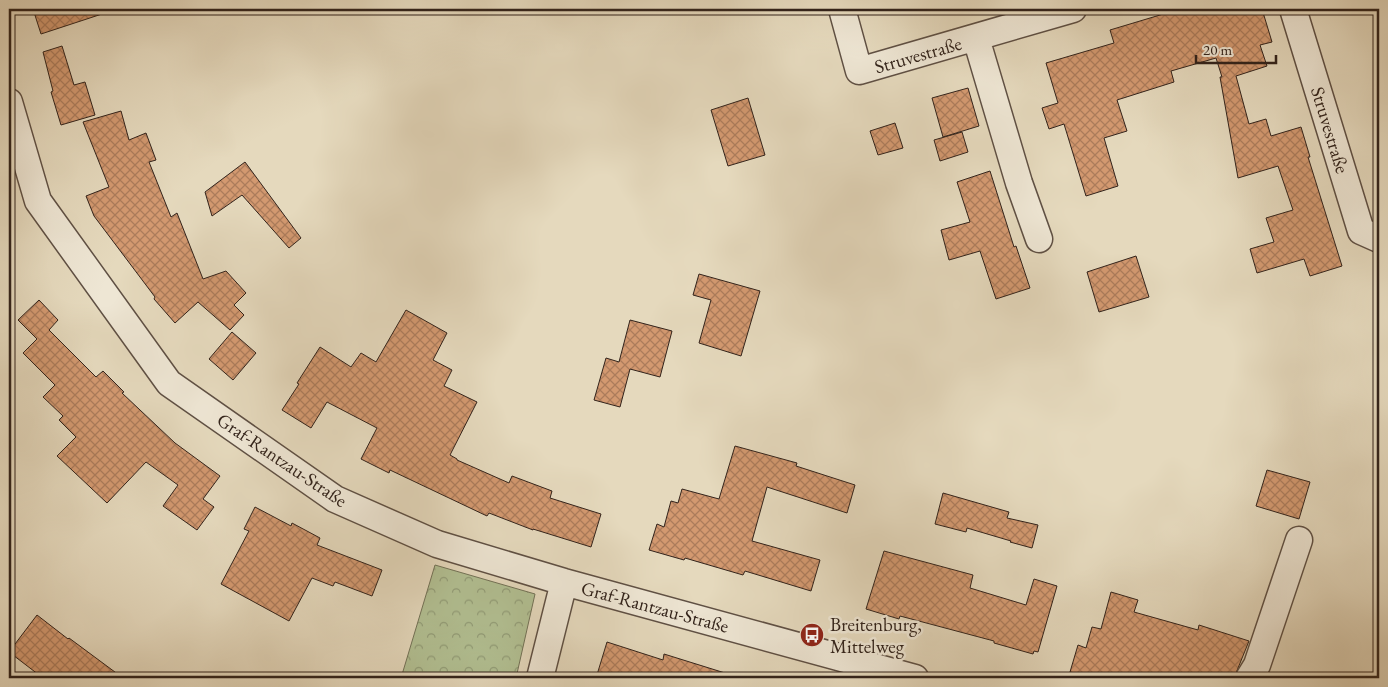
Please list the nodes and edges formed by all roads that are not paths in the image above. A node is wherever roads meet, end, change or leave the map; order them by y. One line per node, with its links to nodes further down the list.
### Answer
1 (842, 9): 4 (street, Struvestraße)
2 (1073, 9): 4 (street, Struvestraße)
3 (1293, 9): 7 (street, Struvestraße)
4 (976, 38): 6 (street, Struvestraße)
5 (9, 102): 9 (street, Graf-Rantzau-Straße)
6 (1039, 239)
7 (1379, 239)
8 (1299, 540): 12 (street)
9 (564, 582): 10 (street); 11 (street, Graf-Rantzau-Straße)
10 (540, 678)
11 (915, 678)
12 (1248, 678)

